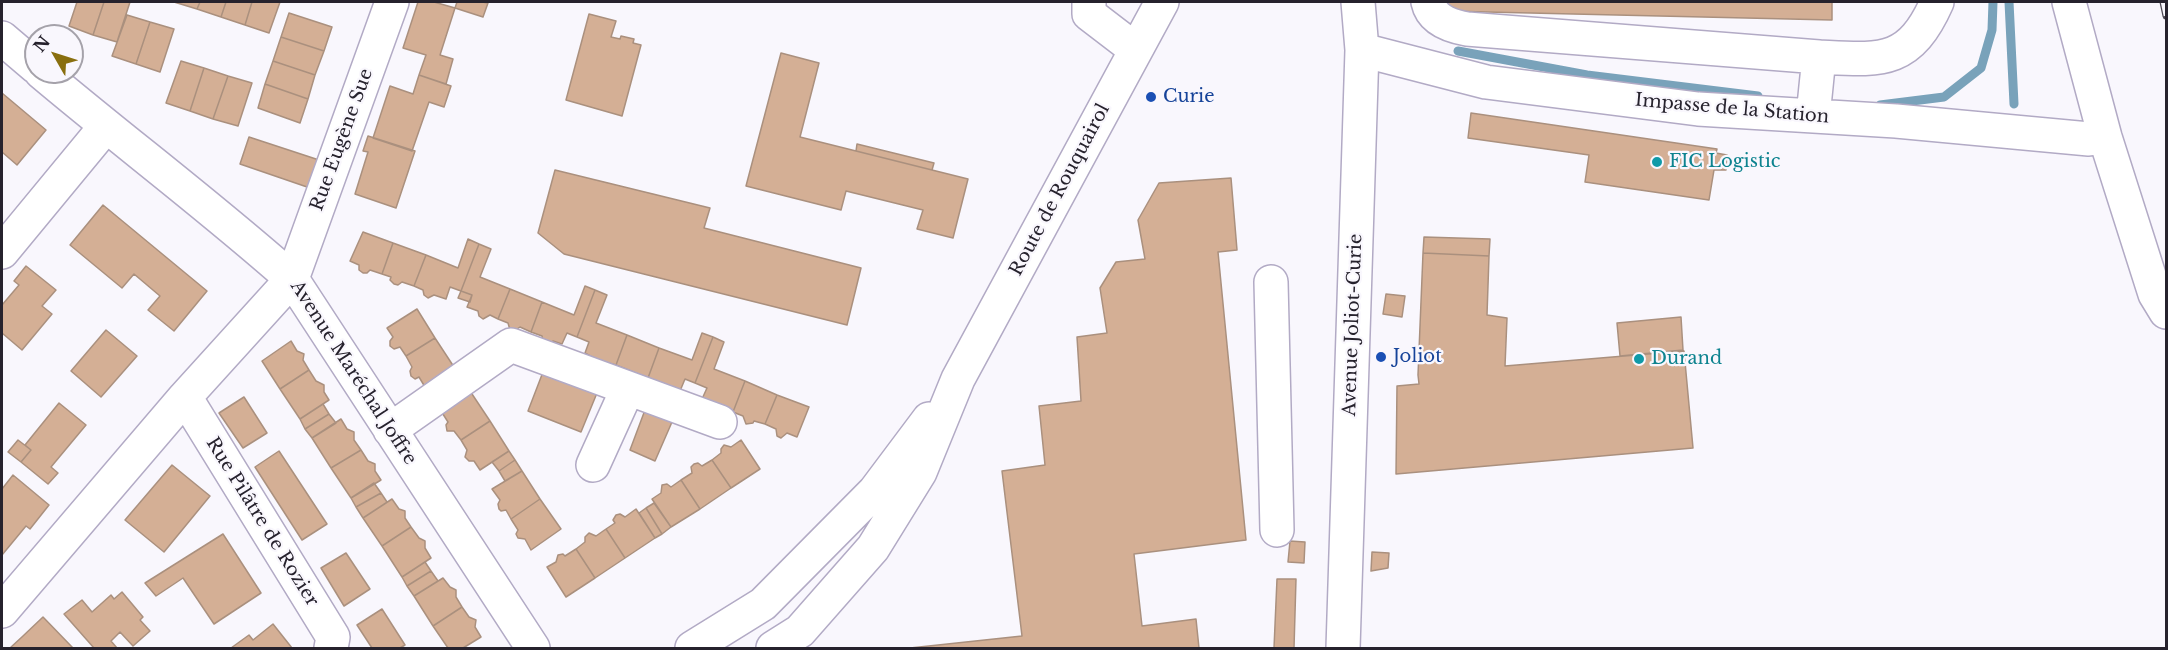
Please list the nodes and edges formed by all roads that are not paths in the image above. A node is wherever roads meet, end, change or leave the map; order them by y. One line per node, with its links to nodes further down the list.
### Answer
1 (390, 2): 18 (street, Rue Eugène Sue)
2 (1089, 2): 9 (street)
3 (1162, 2): 9 (street, Route de Rouquairol)
4 (1358, 2): 10 (street, Avenue Joliot-Curie)
5 (1428, 2): 12 (street)
6 (1937, 2): 12 (street)
7 (2069, 2): 16 (street)
8 (2, 38): 11 (street)
9 (1136, 50): 21 (street, Route de Rouquairol)
10 (1362, 50): 14 (street, Impasse de la Station); 33 (street, Avenue Joliot-Curie)
11 (24, 57)
12 (1819, 57): 14 (street)
13 (55, 84): 15 (street, Avenue Maréchal Joffre)
14 (1813, 116): 16 (street, Impasse de la Station)
15 (106, 126): 17 (street); 18 (street, Avenue Maréchal Joffre)
16 (2105, 137): 20 (street)
17 (2, 252)
18 (292, 279): 23 (street); 25 (street, Avenue Maréchal Joffre)
19 (1271, 282): 27 (street)
20 (2166, 312)
21 (958, 379): 31 (street, Route de Rouquairol); 32 (street, Route de Rouquairol)
22 (628, 388): 24 (street); 25 (street); 26 (street)
23 (185, 397): 28 (street); 29 (street, Rue Pilâtre de Rozier)
24 (720, 422)
25 (390, 430): 30 (street, Avenue Maréchal Joffre)
26 (593, 465)
27 (1277, 530)
28 (2, 611)
29 (331, 648)
30 (533, 648)
31 (692, 648)
32 (773, 648)
33 (1343, 648)

